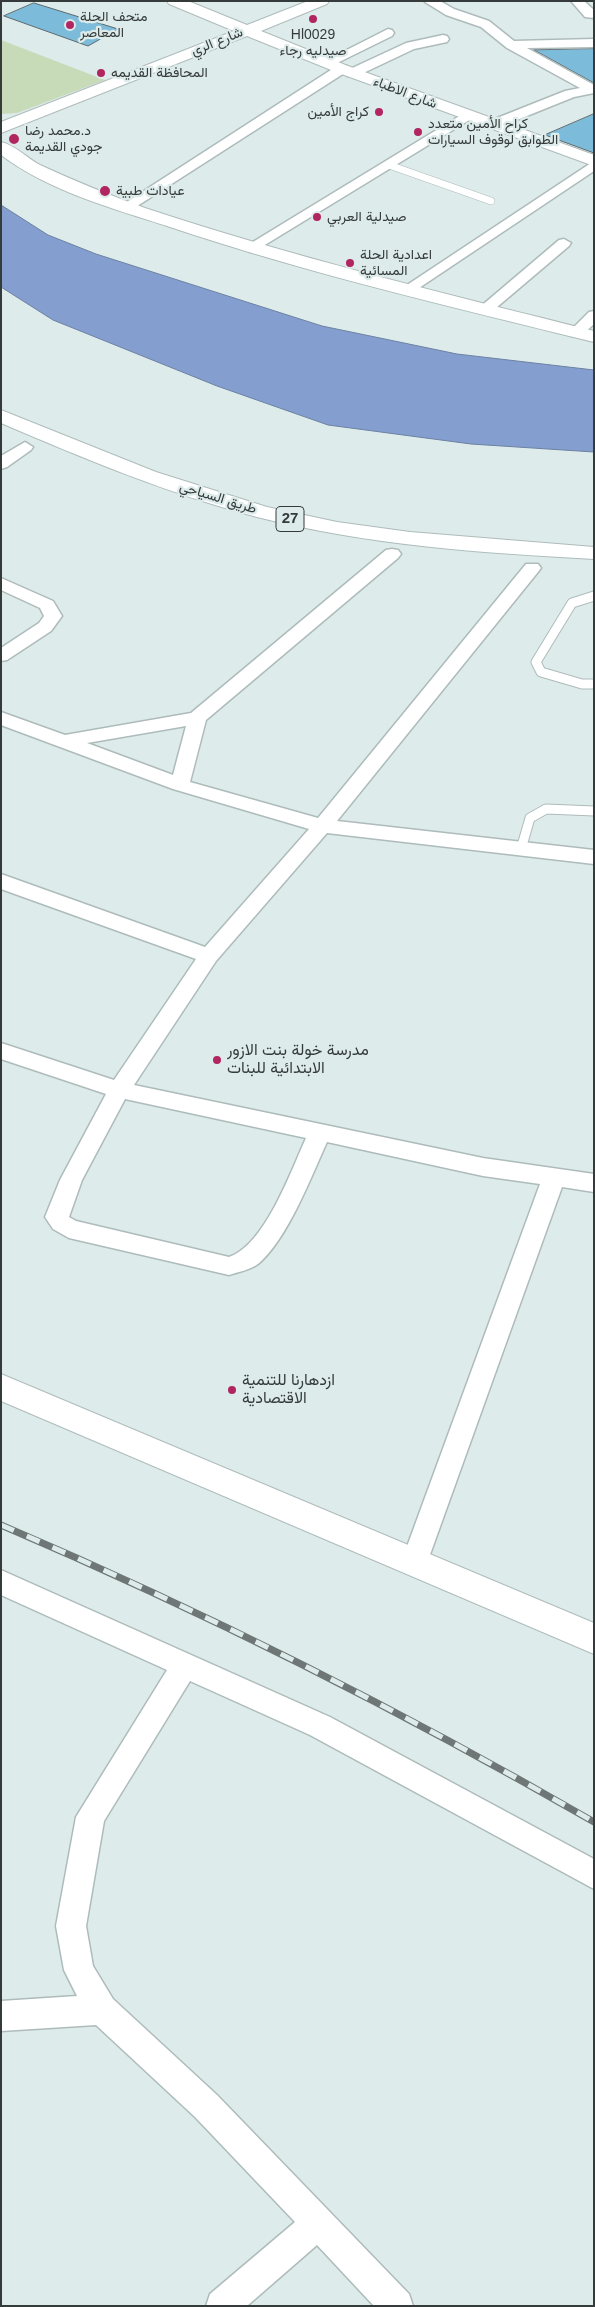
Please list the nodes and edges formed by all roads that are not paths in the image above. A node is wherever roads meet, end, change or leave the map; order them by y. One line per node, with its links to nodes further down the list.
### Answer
1 (174, 1): 6 (street, شارع الاطباء)
2 (322, 1): 6 (street, شارع الري)
3 (434, 1): 10 (street)
4 (577, 1): 5 (street)
5 (594, 14)
6 (246, 31): 11 (street, شارع الاطباء); 16 (street, شارع الري)
7 (388, 33): 11 (street)
8 (443, 39): 12 (street)
9 (594, 43): 10 (street)
10 (511, 45): 13 (street)
11 (327, 63): 12 (street, شارع الاطباء)
12 (347, 71): 14 (street, شارع الاطباء); 22 (street)
13 (592, 89): 15 (street)
14 (466, 116): 15 (street, شارع الاطباء); 19 (street)
15 (492, 125): 18 (street, شارع الاطباء)
16 (1, 128)
17 (1, 147): 22 (street)
18 (594, 161)
19 (389, 165): 21 (lane); 24 (street)
20 (594, 165): 25 (street)
21 (491, 201)
22 (126, 207): 24 (street)
23 (564, 243): 26 (street)
24 (250, 248): 25 (street)
25 (408, 290): 26 (street)
26 (486, 310): 28 (street)
27 (594, 315): 28 (street)
28 (576, 333): 29 (street)
29 (594, 337)
30 (1, 416): 34 (street, طريق السياحي / 27)
31 (1, 436): 32 (street, طريق السياحي / 27)
32 (25, 447): 33 (street); 36 (street, طريق السياحي / 27)
33 (1, 464)
34 (242, 506): 35 (street, طريق السياحي / 27); 36 (street)
35 (278, 516): 37 (street); 38 (street, طريق السياحي / 27)
36 (227, 521): 37 (street, طريق السياحي / 27)
37 (266, 532): 39 (street, طريق السياحي / 27)
38 (594, 553)
39 (392, 554): 40 (street, طريق السياحي / 27); 47 (street)
40 (532, 568): 41 (street, طريق السياحي / 27); 51 (street)
41 (594, 571)
42 (1, 583): 44 (street)
43 (594, 596): 45 (lane)
44 (1, 656)
45 (594, 684)
46 (1, 718): 48 (street)
47 (197, 718): 48 (street); 49 (street)
48 (65, 741): 49 (street)
49 (180, 785): 51 (street)
50 (594, 812): 52 (lane)
51 (322, 826): 52 (street); 55 (street)
52 (520, 849): 53 (street)
53 (594, 857)
54 (1, 881): 55 (street)
55 (209, 956): 57 (street)
56 (1, 1052): 57 (street)
57 (119, 1090): 58 (street); 58 (street)
58 (320, 1132): 59 (street)
59 (554, 1178): 60 (street); 62 (street)
60 (594, 1183)
61 (1, 1387): 62 (street)
62 (414, 1563): 64 (street)
63 (1, 1582): 65 (street)
64 (594, 1639)
65 (185, 1664): 66 (street); 67 (street)
66 (594, 1875)
67 (102, 2010): 68 (street); 69 (street)
68 (1, 2016)
69 (318, 2223): 70 (street); 71 (street)
70 (222, 2306)
71 (397, 2306)

